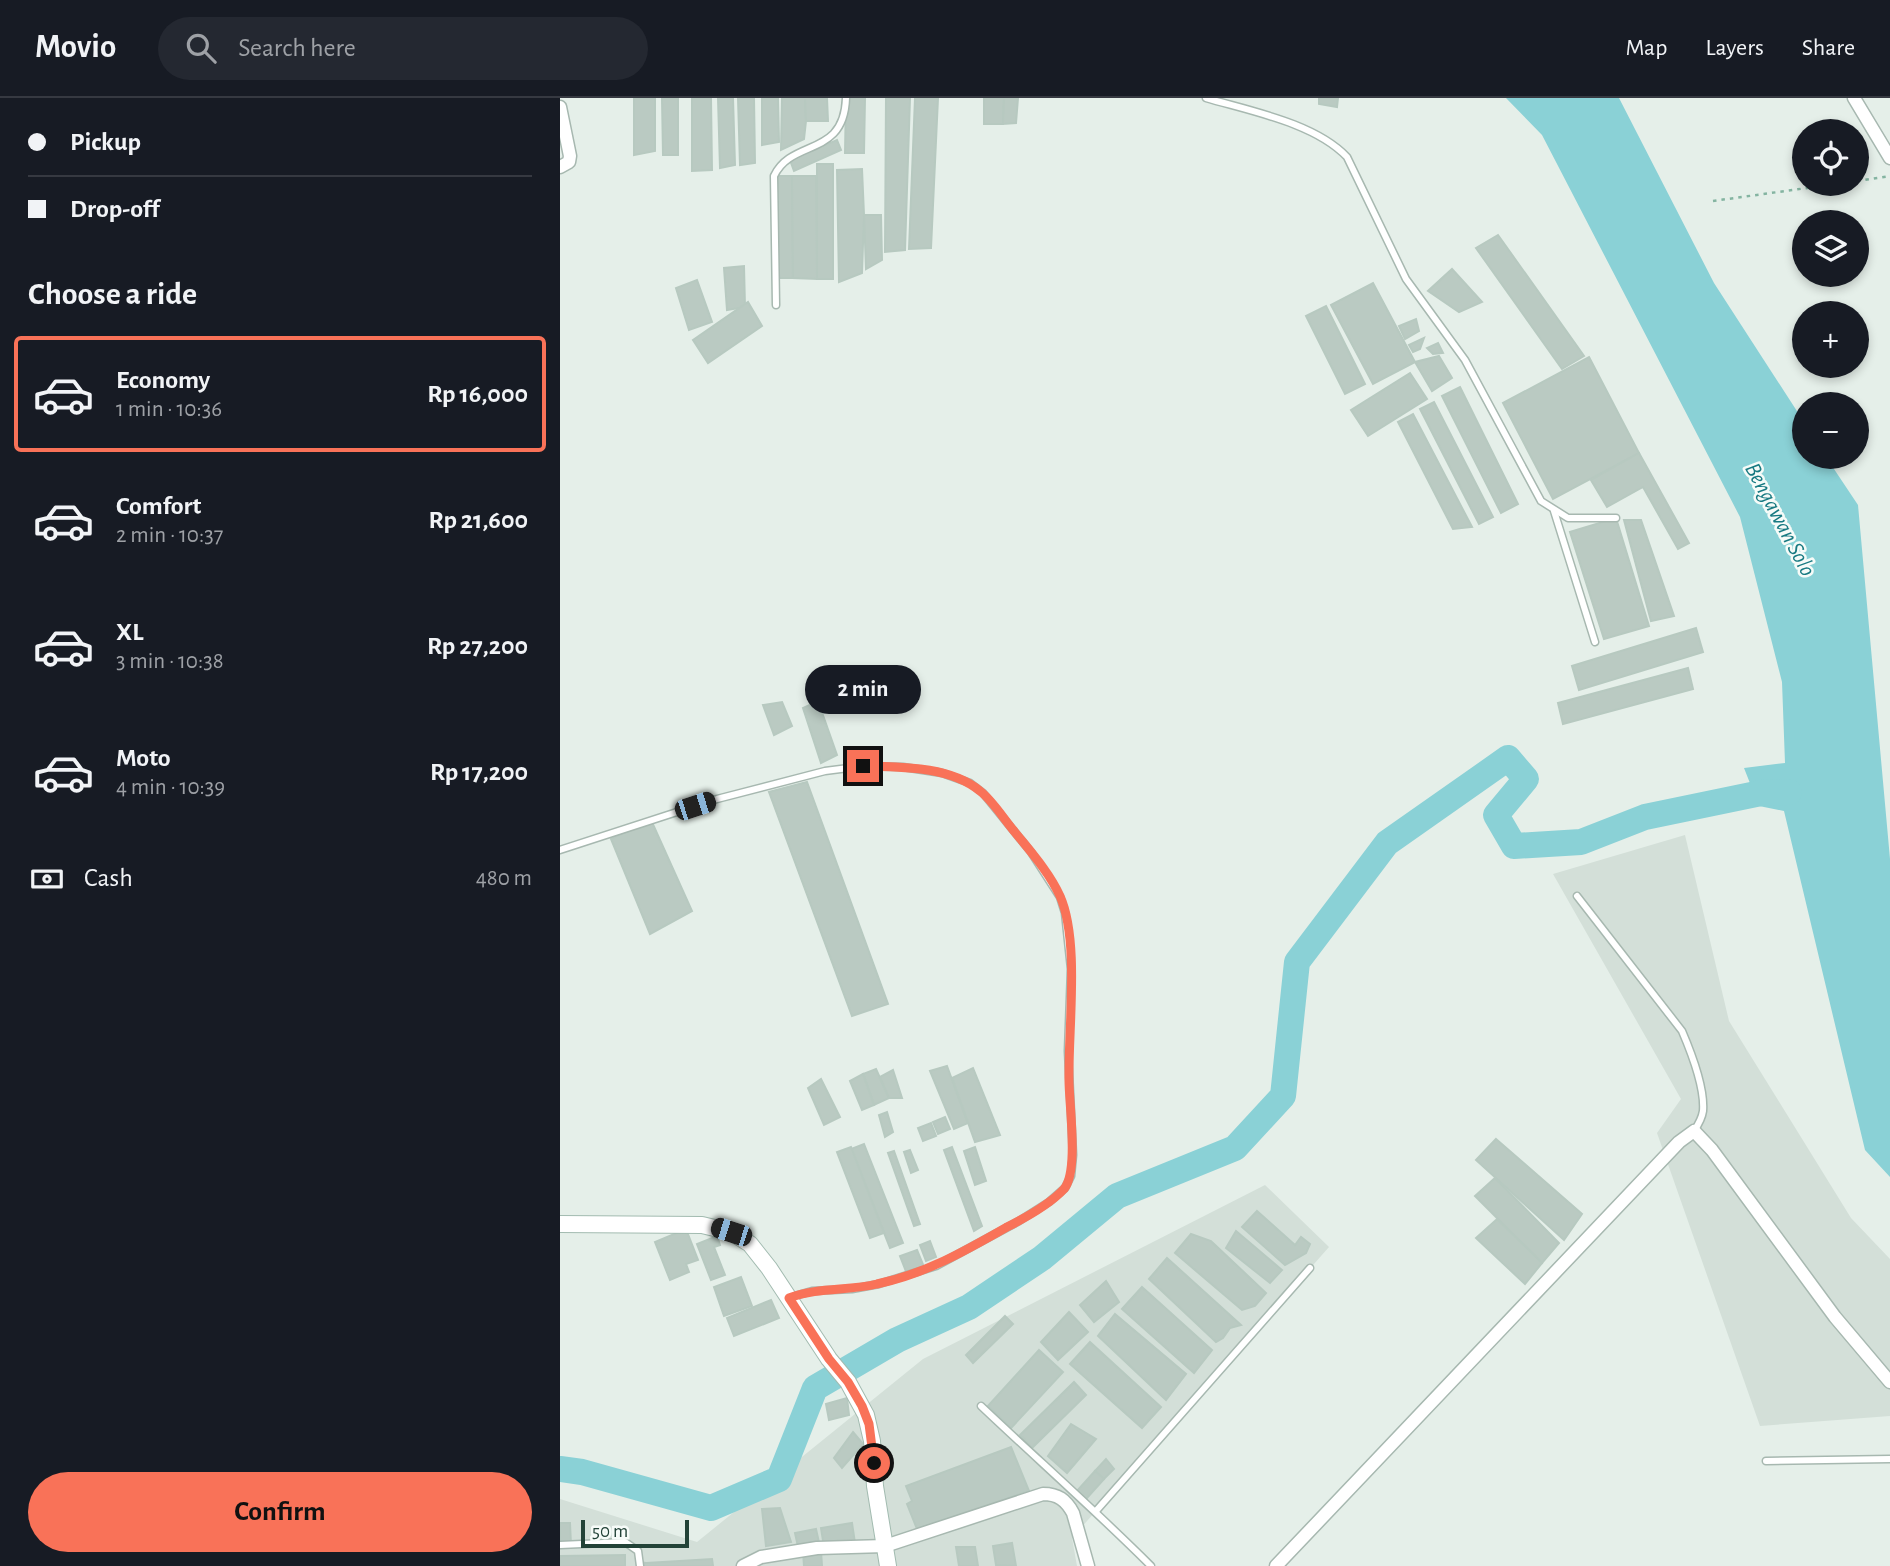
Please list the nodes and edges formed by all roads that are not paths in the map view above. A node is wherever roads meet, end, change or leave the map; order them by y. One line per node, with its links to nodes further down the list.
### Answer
1 (846, 98): 7 (lane)
2 (1206, 98): 8 (lane)
3 (1854, 98): 5 (street)
4 (560, 107): 6 (street)
5 (1890, 158)
6 (560, 167)
7 (776, 305)
8 (1554, 511): 9 (lane); 10 (lane)
9 (1616, 518)
10 (1595, 642)
11 (560, 850): 16 (lane)
12 (1577, 896): 13 (lane)
13 (1694, 1131): 17 (street); 29 (street)
14 (560, 1224): 16 (street)
15 (1310, 1268): 21 (lane)
16 (789, 1298): 23 (street)
17 (1890, 1382)
18 (981, 1406): 21 (lane)
19 (1890, 1459): 20 (lane)
20 (1766, 1461)
21 (1096, 1510): 28 (lane)
22 (560, 1545): 24 (lane)
23 (885, 1546): 25 (street); 26 (street); 27 (street)
24 (640, 1566)
25 (743, 1566)
26 (888, 1566)
27 (1088, 1566)
28 (1151, 1566)
29 (1276, 1566)

